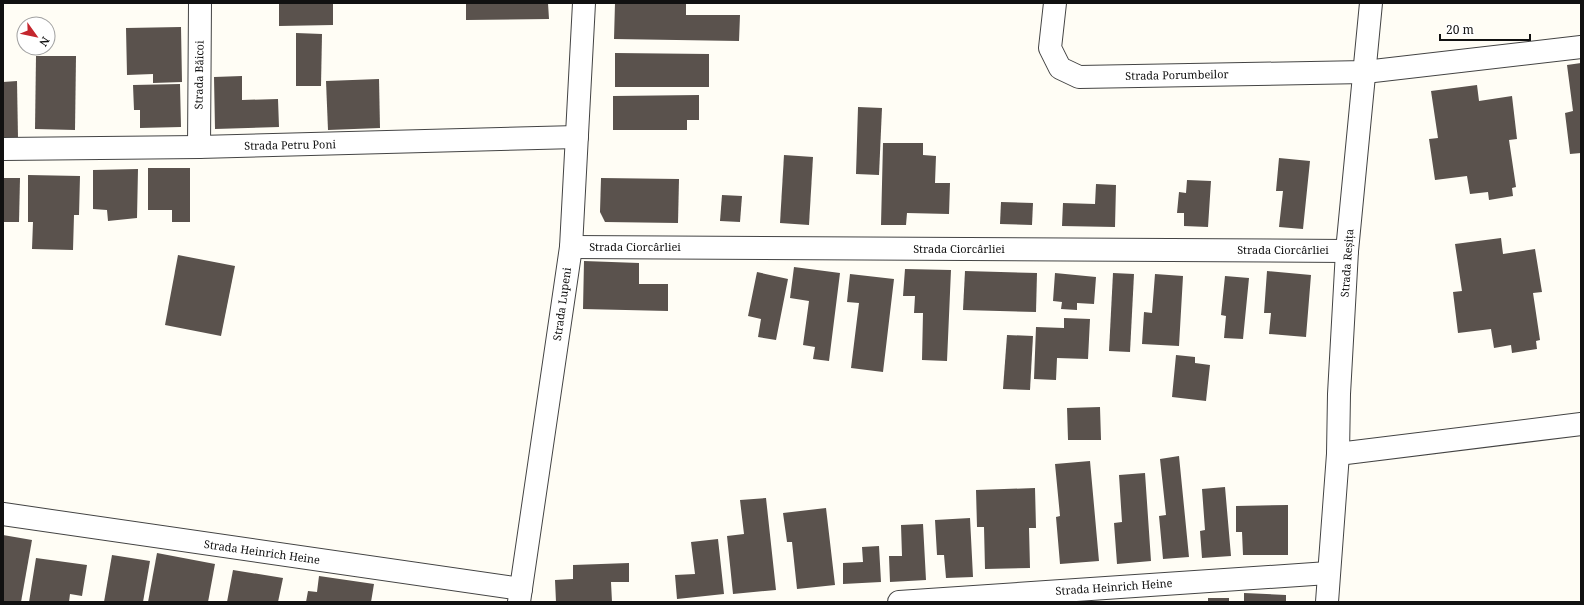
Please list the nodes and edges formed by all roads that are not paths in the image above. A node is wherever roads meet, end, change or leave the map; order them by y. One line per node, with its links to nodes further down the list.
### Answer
1 (200, 3): 8 (street, Strada Băicoi)
2 (584, 3): 7 (street, Strada Lupeni)
3 (1055, 3): 6 (street, Strada Porumbeilor)
4 (1371, 3): 6 (street, Strada Reșița)
5 (1581, 47): 6 (street)
6 (1365, 72): 11 (street, Strada Reșița)
7 (577, 137): 8 (street, Strada Petru Poni); 10 (street, Strada Lupeni)
8 (199, 147): 9 (street, Strada Petru Poni)
9 (3, 149)
10 (571, 247): 11 (street, Strada Ciorcârliei); 16 (street, Strada Lupeni)
11 (1347, 251): 13 (street, Strada Reșița)
12 (1581, 424): 13 (street)
13 (1338, 454): 15 (street, Strada Reșița)
14 (3, 514): 16 (street, Strada Heinrich Heine)
15 (1328, 573): 17 (street, Strada Heinrich Heine); 18 (street, Strada Reșița)
16 (520, 596)
17 (899, 602)
18 (1327, 602)

